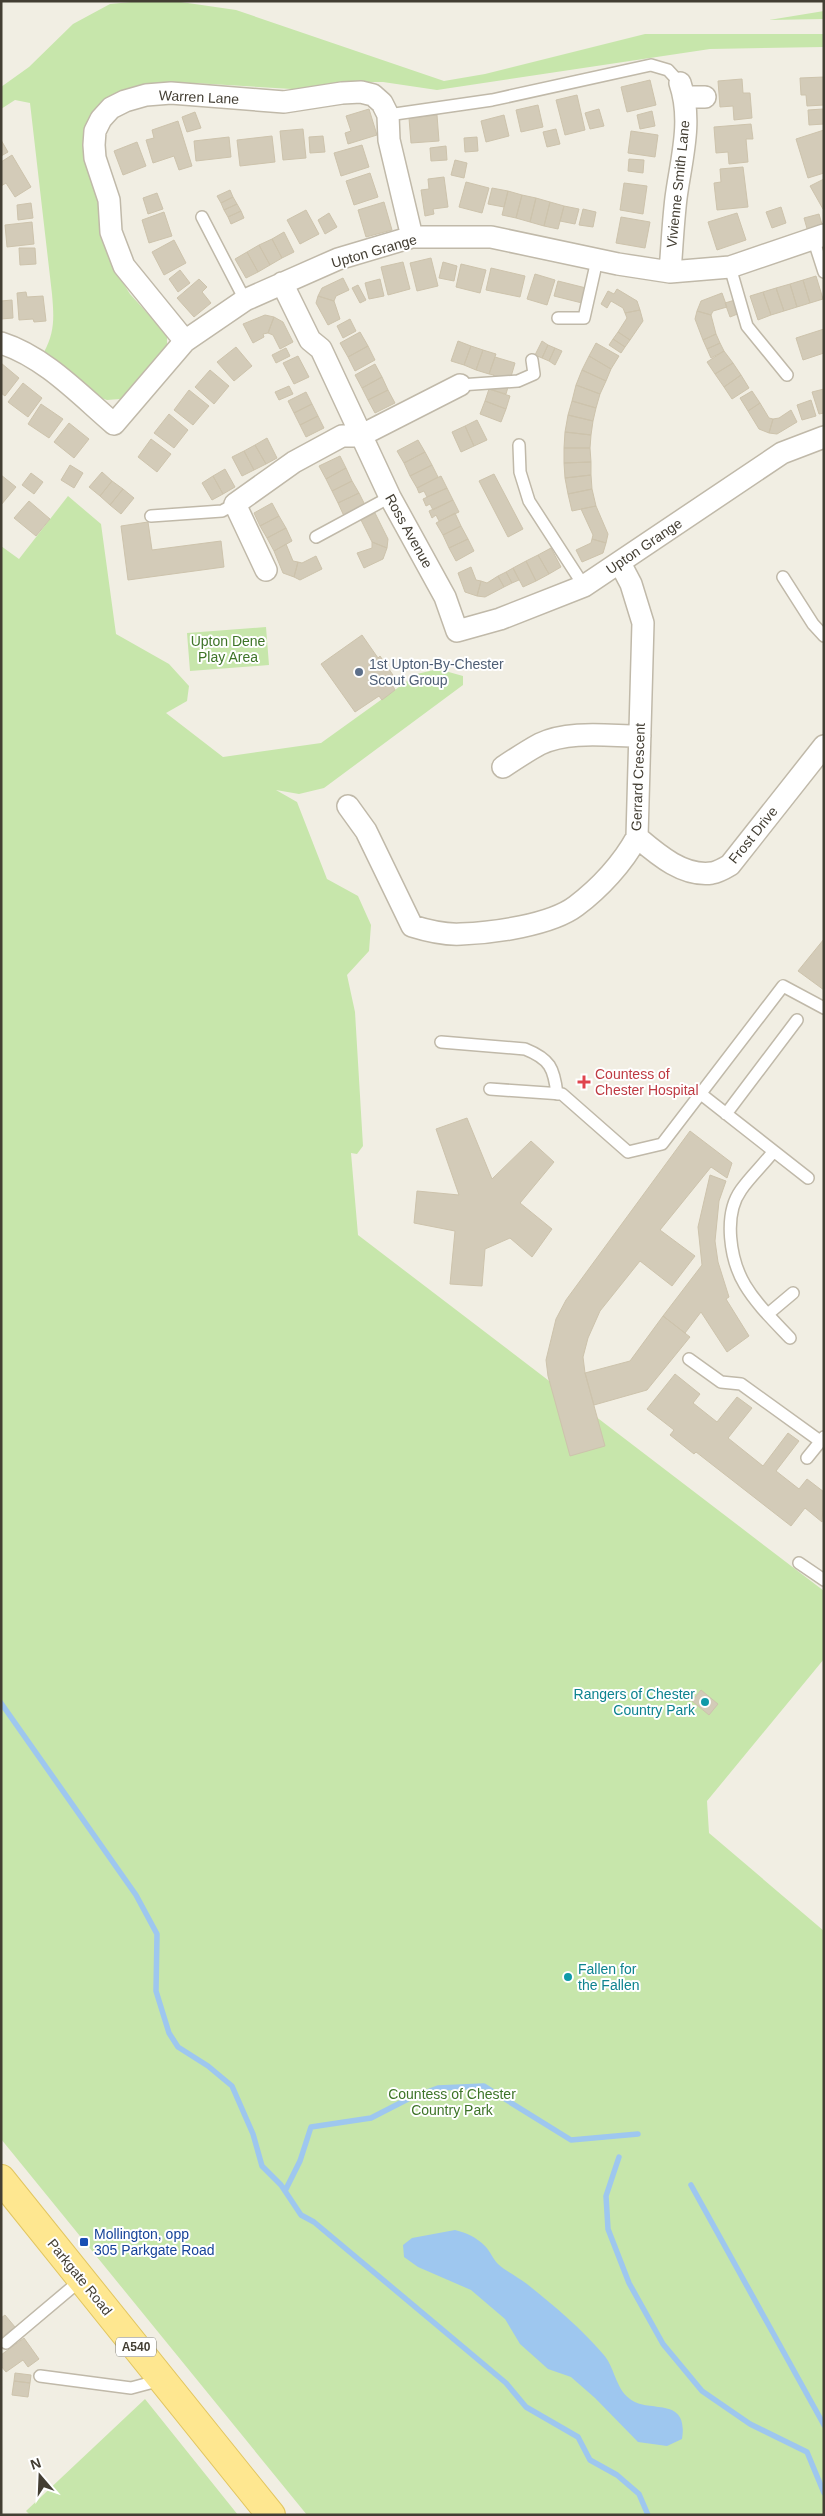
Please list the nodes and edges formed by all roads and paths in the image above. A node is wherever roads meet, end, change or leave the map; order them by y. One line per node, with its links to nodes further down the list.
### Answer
1 (690, 93): 2 (lane); 8 (street, Vivienne Smith Lane)
2 (388, 115): 5 (street); 13 (street, Warren Lane)
3 (202, 217): 11 (lane)
4 (818, 236): 7 (street, Upton Grange); 9 (lane)
5 (412, 237): 6 (street, Upton Grange); 10 (street, Upton Grange)
6 (597, 260): 8 (street, Upton Grange); 12 (lane)
7 (730, 267): 8 (street, Upton Grange); 16 (lane)
8 (670, 272)
9 (824, 272)
10 (282, 283): 11 (street, Upton Grange); 18 (street, Ross Avenue)
11 (245, 300): 13 (street, Upton Grange)
12 (558, 318)
13 (185, 341): 14 (street, Upton Grange)
14 (1, 343)
15 (532, 360): 17 (lane)
16 (787, 376)
17 (460, 385): 18 (street)
18 (360, 436): 21 (street, Ross Avenue); 22 (street)
19 (824, 437): 25 (street, Upton Grange)
20 (519, 446): 28 (lane)
21 (390, 497): 24 (lane); 29 (street, Ross Avenue)
22 (235, 504): 23 (lane); 26 (street)
23 (151, 516)
24 (316, 537)
25 (620, 563): 28 (street, Upton Grange); 31 (street, Gerrard Crescent)
26 (266, 570)
27 (782, 577): 30 (lane)
28 (584, 586): 29 (street, Upton Grange)
29 (455, 627)
30 (824, 636)
31 (640, 736): 33 (street); 35 (street, Gerrard Crescent)
32 (824, 746): 35 (street, Frost Drive)
33 (503, 767)
34 (348, 806): 35 (street, Gerrard Crescent)
35 (637, 837)
36 (824, 1008): 41 (lane)
37 (797, 1020): 42 (lane)
38 (441, 1042): 40 (lane)
39 (490, 1090): 40 (lane)
40 (557, 1094): 41 (lane)
41 (701, 1094): 42 (lane)
42 (726, 1114): 43 (lane)
43 (773, 1152): 44 (lane); 46 (lane)
44 (808, 1178)
45 (793, 1293): 46 (lane)
46 (768, 1314): 47 (lane)
47 (790, 1338)
48 (688, 1359): 49 (lane)
49 (822, 1439): 50 (lane)
50 (807, 1458)
51 (799, 1563): 52 (lane)
52 (824, 1580)
53 (1, 2179): 54 (main road, Parkgate Road / A540)
54 (82, 2279): 55 (lane); 57 (main road, Parkgate Road / A540)
55 (6, 2343)
56 (40, 2376): 57 (lane)
57 (162, 2379): 58 (main road, Parkgate Road / A540)
58 (271, 2515)

